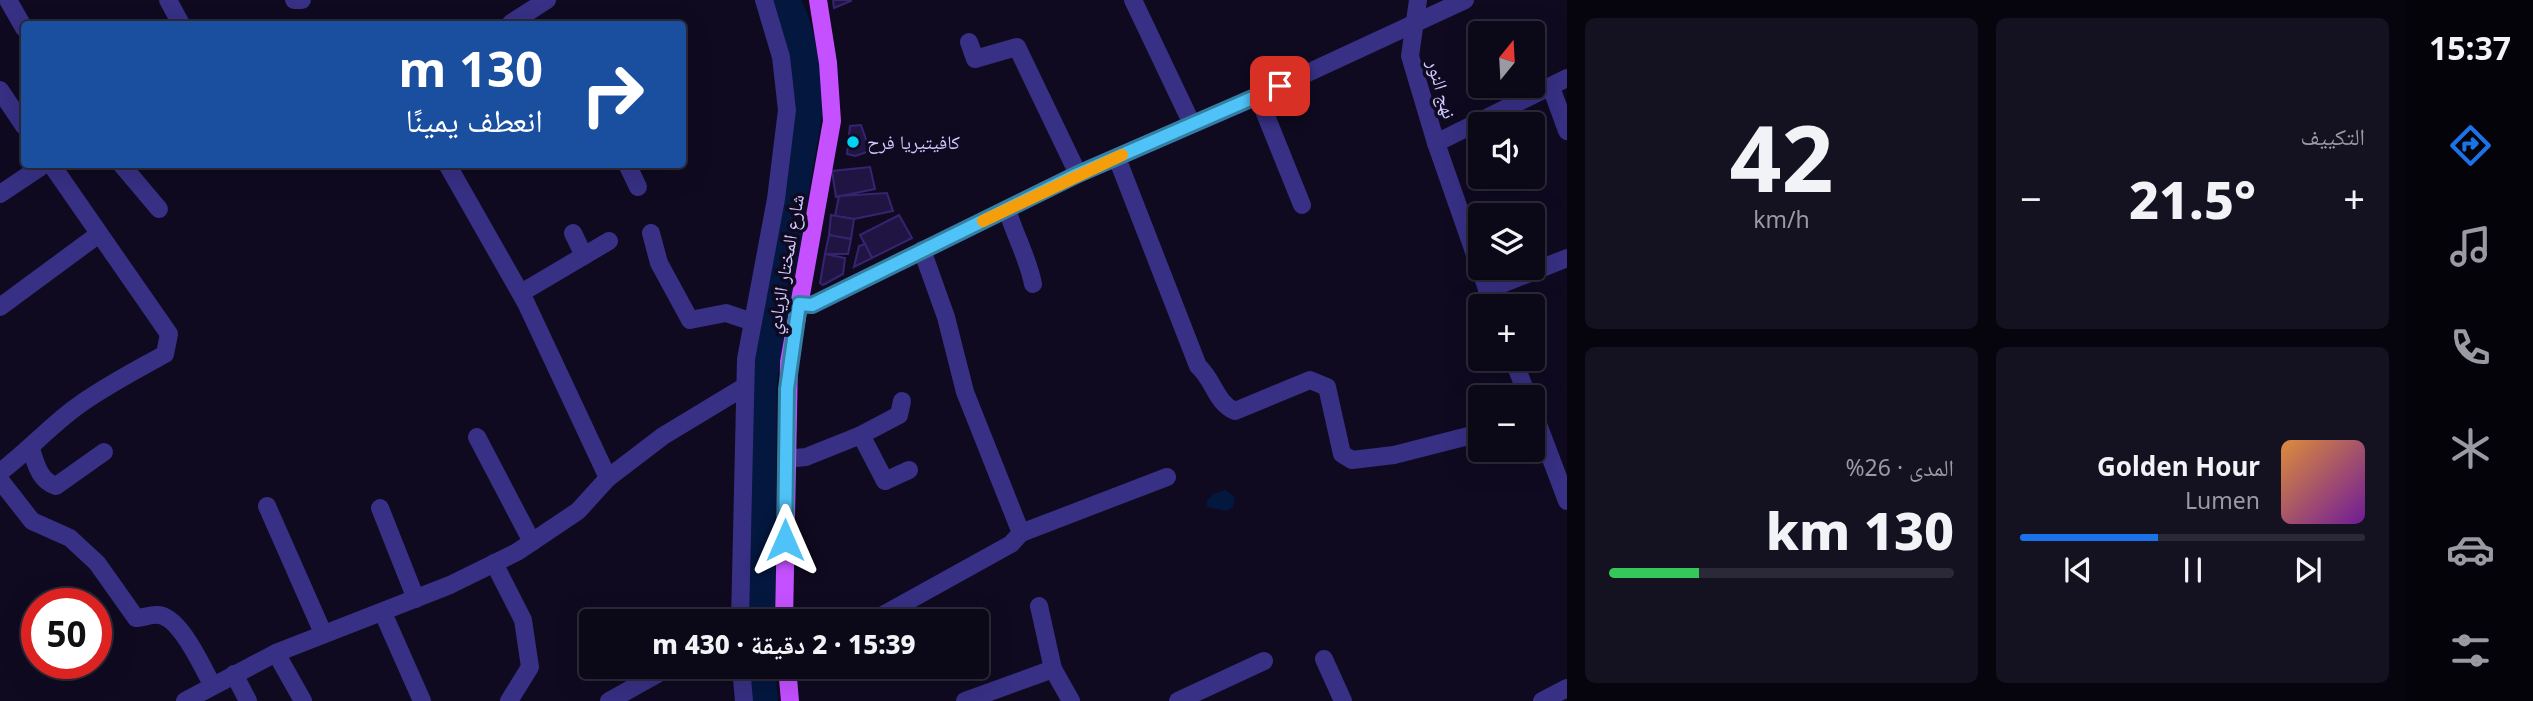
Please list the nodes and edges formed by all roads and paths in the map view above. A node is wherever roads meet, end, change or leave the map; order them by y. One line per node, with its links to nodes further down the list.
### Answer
1 (8, 0): 13 (street)
2 (168, 0): 11 (street)
3 (294, 0): 4 (street)
4 (302, 0)
5 (547, 0): 12 (street)
6 (764, 0): 48 (street)
7 (818, 0): 46 (main road, شارع المختار الزيادي)
8 (1133, 0): 20 (street)
9 (1418, 0): 14 (street, نهج النور)
10 (1465, 0): 14 (street)
11 (179, 21)
12 (514, 21)
13 (21, 23)
14 (1413, 23): 18 (street); 22 (street, نهج النور)
15 (969, 42): 29 (street)
16 (1559, 82): 21 (street); 22 (street)
17 (0, 90): 19 (street)
18 (1258, 96): 20 (street); 32 (street)
19 (21, 121)
20 (1192, 124): 23 (street)
21 (1567, 131)
22 (1436, 143): 44 (street, نهج النور)
23 (1117, 158): 29 (street); 52 (street)
24 (39, 168): 31 (street)
25 (54, 168): 37 (street)
26 (124, 168): 33 (street)
27 (451, 168): 43 (street)
28 (628, 168): 30 (street)
29 (1078, 174): 34 (street)
30 (638, 187)
31 (0, 194)
32 (1302, 205)
33 (159, 209)
34 (1007, 209): 39 (street); 42 (street)
35 (573, 233): 40 (street)
36 (651, 233): 48 (street)
37 (99, 234): 47 (street); 55 (street)
38 (610, 241): 40 (street)
39 (922, 250): 46 (street); 66 (street)
40 (584, 256): 43 (street)
41 (1567, 258): 45 (street)
42 (1033, 284)
43 (521, 293): 61 (street)
44 (1489, 294)
45 (1498, 294)
46 (799, 304): 57 (main road, شارع المختار الزيادي)
47 (0, 307)
48 (753, 321): 49 (street)
49 (744, 387): 61 (street); 71 (street)
50 (902, 401): 51 (street)
51 (862, 435): 57 (street); 58 (street)
52 (1468, 436)
53 (477, 437): 67 (street)
54 (1545, 442): 63 (street)
55 (31, 449): 56 (street); 59 (street)
56 (104, 452)
57 (786, 459): 72 (main road, شارع المختار الزيادي)
58 (909, 470)
59 (0, 472)
60 (1167, 477): 66 (street)
61 (608, 478): 67 (street)
62 (0, 480): 84 (street)
63 (1565, 490)
64 (267, 506): 75 (street)
65 (380, 508): 69 (street)
66 (1021, 533): 73 (street)
67 (532, 541): 68 (street)
68 (494, 563): 69 (street); 90 (street)
69 (416, 599): 74 (street)
70 (1039, 606): 79 (street)
71 (740, 609)
72 (785, 609)
73 (894, 609)
74 (383, 613): 75 (street); 89 (street)
75 (323, 633): 76 (street)
76 (276, 653): 80 (street); 88 (street)
77 (1324, 659): 97 (street)
78 (1264, 661): 96 (street)
79 (1053, 669): 94 (street); 95 (street)
80 (234, 674): 84 (street); 87 (street)
81 (648, 679): 91 (street)
82 (742, 679): 92 (street)
83 (788, 679): 93 (main road)
84 (212, 684): 86 (street)
85 (1567, 688): 98 (street)
86 (185, 701)
87 (248, 701)
88 (303, 701)
89 (422, 701)
90 (509, 701)
91 (609, 701)
92 (744, 701)
93 (790, 701)
94 (965, 701)
95 (1071, 701)
96 (1178, 701)
97 (1343, 701)
98 (1542, 701)

